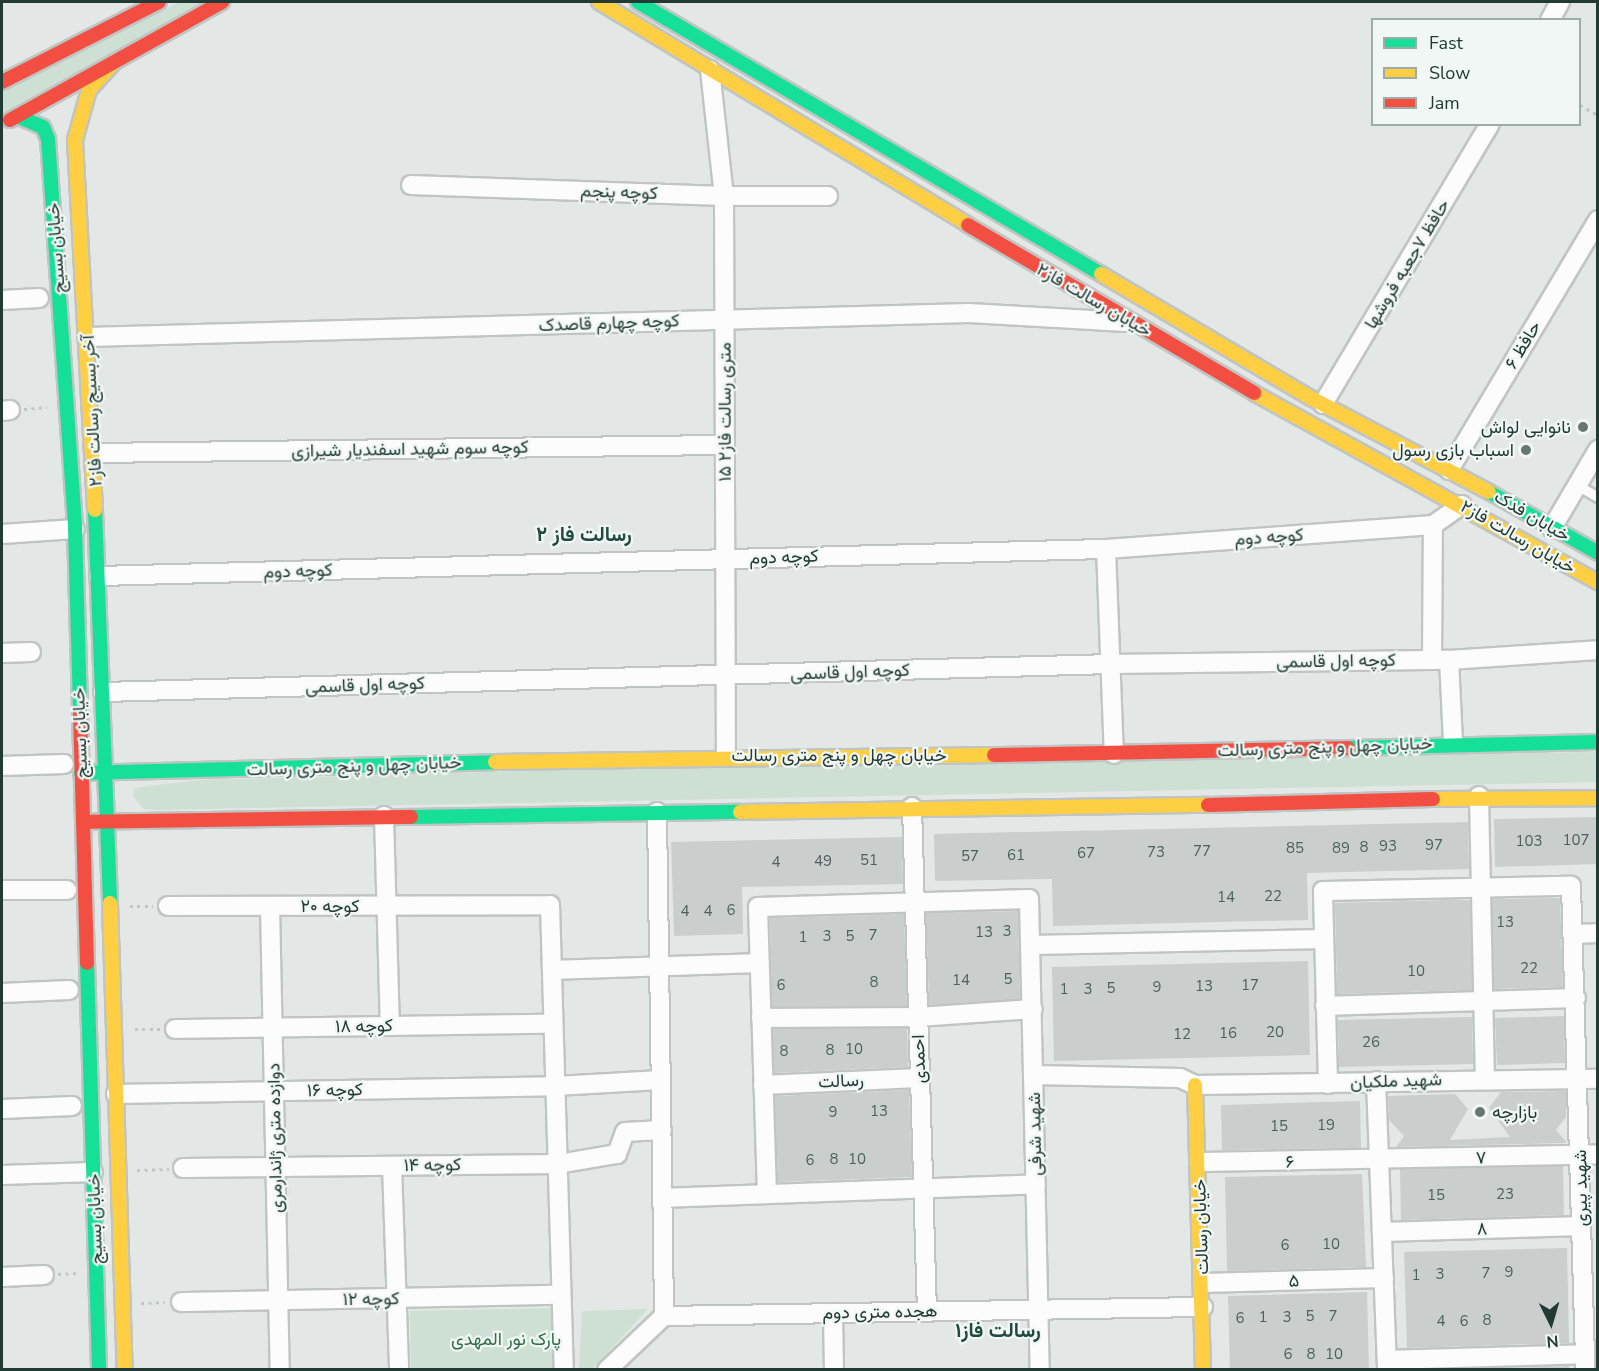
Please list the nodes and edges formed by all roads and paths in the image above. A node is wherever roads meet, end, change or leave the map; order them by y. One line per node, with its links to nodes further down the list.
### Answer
1 (159, 2): 9 (main road)
2 (222, 2): 7 (main road)
3 (599, 2): 8 (main road, خیابان رسالت فاز۲)
4 (638, 2): 21 (main road, خیابان رسالت فاز۲)
5 (1560, 2): 6 (street)
6 (1551, 18)
7 (114, 62): 12 (main road); 15 (main road, آخر بسیج رسالت فاز۲)
8 (710, 70): 18 (street, ۱۵ متری رسالت فاز۲); 22 (main road, خیابان رسالت فاز۲)
9 (2, 82)
10 (1581, 106): 11 (path)
11 (1598, 115)
12 (16, 116): 13 (main road); 16 (main road)
13 (2, 124)
14 (1489, 126): 28 (street, حافظ ۷جعبه فروشها)
15 (76, 128): 16 (main road, خیابان بسیج); 27 (main road, آخر بسیج رسالت فاز۲)
16 (48, 140): 29 (main road, خیابان بسیج)
17 (411, 185): 18 (street, کوچه پنجم)
18 (724, 196): 19 (street, کوچه پنجم); 25 (street, ۱۵ متری رسالت فاز۲)
19 (828, 196)
20 (1598, 220): 35 (street, حافظ ۶)
21 (1035, 234): 22 (main road); 28 (main road, خیابان رسالت فاز۲)
22 (1020, 257): 26 (main road, خیابان رسالت فاز۲)
23 (39, 298): 24 (street)
24 (2, 300)
25 (724, 320): 26 (street, کوچه چهارم قاصدک); 27 (street, کوچه چهارم قاصدک); 32 (street, ۱۵ متری رسالت فاز۲)
26 (1130, 322): 31 (main road, خیابان رسالت فاز۲)
27 (88, 337): 34 (main road, آخر بسیج رسالت فاز۲)
28 (1323, 404): 31 (main road); 35 (main road, خیابان رسالت فاز۲)
29 (67, 405): 30 (path); 41 (main road, خیابان بسیج)
30 (6, 410)
31 (1311, 426): 38 (main road, خیابان رسالت فاز۲)
32 (725, 445): 34 (street, کوچه سوم شهید اسفندیار شیرازی); 45 (street, ۱۵ متری رسالت فاز۲)
33 (1598, 450): 36 (street)
34 (94, 453): 46 (main road, آخر بسیج رسالت فاز۲)
35 (1449, 470): 40 (main road, خیابان فدک)
36 (1577, 485): 37 (lane); 40 (street)
37 (1598, 497)
38 (1462, 505): 39 (street); 47 (main road, خیابان رسالت فاز۲)
39 (1433, 525): 43 (street, کوچه دوم); 51 (street)
40 (1552, 528): 44 (main road, خیابان فدک)
41 (75, 529): 42 (street); 61 (main road, خیابان بسیج)
42 (2, 534)
43 (1106, 549): 45 (street, کوچه دوم); 52 (street)
44 (1598, 553)
45 (725, 559): 46 (street, کوچه دوم); 53 (street, ۱۵ متری رسالت فاز۲)
46 (99, 576): 54 (main road, آخر بسیج رسالت فاز۲)
47 (1598, 582)
48 (1598, 650): 51 (street, کوچه اول قاسمی)
49 (31, 652): 50 (street)
50 (2, 653)
51 (1441, 660): 52 (street, کوچه اول قاسمی); 56 (street)
52 (1110, 664): 53 (street, کوچه اول قاسمی); 57 (street)
53 (726, 675): 54 (street, کوچه اول قاسمی); 58 (street, ۱۵ متری رسالت فاز۲)
54 (103, 692): 62 (main road, آخر بسیج رسالت فاز۲)
55 (1598, 742): 56 (main road, خیابان چهل و پنج متری رسالت)
56 (1453, 743): 57 (main road, خیابان چهل و پنج متری رسالت)
57 (1114, 754): 58 (main road, خیابان چهل و پنج متری رسالت)
58 (726, 755): 62 (main road, خیابان چهل و پنج متری رسالت)
59 (64, 764): 60 (street)
60 (2, 766)
61 (81, 773): 62 (main road, خیابان چهل و پنج متری رسالت); 68 (main road, خیابان بسیج)
62 (106, 773): 69 (main road, خیابان بسیج)
63 (1479, 796): 64 (main road); 65 (main road); 70 (street)
64 (1598, 798)
65 (912, 807): 66 (main road); 73 (street, احمدی)
66 (657, 812): 67 (main road); 82 (street)
67 (384, 816): 69 (main road); 74 (street)
68 (83, 822): 69 (main road); 122 (main road, خیابان بسیج)
69 (107, 822): 75 (main road, خیابان بسیج)
70 (1480, 888): 79 (street, شهید پیری); 80 (street); 88 (street)
71 (2, 890): 72 (street)
72 (67, 890)
73 (914, 902): 81 (street, شهید شرفی); 83 (street); 91 (street, احمدی)
74 (388, 905): 77 (street, ۲۰ کوچه); 84 (street, ۲۰ کوچه); 94 (street)
75 (110, 906): 76 (path); 96 (main road, خیابان بسیج)
76 (168, 906): 77 (street, ۲۰ کوچه)
77 (270, 906): 95 (street, دوازده متری ژاندارمری)
78 (1598, 933): 79 (street)
79 (1573, 934): 87 (street, شهید پیری)
80 (1324, 939): 81 (street); 89 (street)
81 (1032, 945): 90 (street, شهید شرفی)
82 (659, 963): 83 (street); 84 (street); 103 (street)
83 (759, 963): 92 (street)
84 (552, 970): 93 (street)
85 (69, 990): 86 (street)
86 (2, 993)
87 (1576, 998): 88 (street); 101 (street, شهید پیری)
88 (1483, 1003): 89 (street); 100 (street)
89 (1325, 1006): 105 (street)
90 (1033, 1009): 91 (street); 98 (street, شهید شرفی)
91 (918, 1017): 92 (street); 99 (street, احمدی)
92 (761, 1018): 106 (street)
93 (553, 1024): 94 (street, ۱۸ کوچه); 108 (street)
94 (390, 1026): 95 (street, ۱۸ کوچه)
95 (272, 1028): 97 (street, ۱۸ کوچه); 109 (street, دوازده متری ژاندارمری)
96 (114, 1029): 97 (path); 110 (main road, خیابان بسیج)
97 (175, 1029)
98 (1034, 1075): 107 (street, شهید ملکیان); 124 (street, شهید شرفی)
99 (919, 1078): 106 (street, رسالت); 125 (street, احمدی)
100 (1485, 1079): 101 (street, شهید ملکیان); 104 (street, شهید ملکیان)
101 (1579, 1079): 102 (street, شهید ملکیان); 114 (street, شهید پیری)
102 (1598, 1079)
103 (661, 1080): 108 (street, ۱۶ کوچه); 113 (street)
104 (1376, 1081): 105 (street, شهید ملکیان); 115 (street)
105 (1328, 1084): 107 (street, شهید ملکیان)
106 (763, 1085): 126 (street)
107 (1196, 1085): 116 (main road, خیابان رسالت)
108 (555, 1086): 109 (street, ۱۶ کوچه); 117 (street)
109 (274, 1091): 110 (street, ۱۶ کوچه); 119 (street, دوازده متری ژاندارمری)
110 (116, 1094): 121 (main road, خیابان بسیج)
111 (72, 1106): 112 (street)
112 (2, 1109)
113 (662, 1130): 117 (street, ‍‍ ۱۴ کوچه); 127 (street)
114 (1589, 1154): 115 (street, ۷); 128 (street, شهید پیری)
115 (1381, 1161): 116 (street, ۶); 129 (street)
116 (1199, 1162): 135 (main road, خیابان رسالت)
117 (558, 1164): 118 (street, ‍‍ ۱۴ کوچه); 136 (street)
118 (392, 1166): 119 (street, ‍‍ ۱۴ کوچه); 137 (street)
119 (276, 1167): 120 (street, ‍‍ ۱۴ کوچه); 138 (street, دوازده متری ژاندارمری)
120 (183, 1168): 121 (path)
121 (118, 1171): 122 (main road); 140 (main road, خیابان بسیج)
122 (93, 1172): 123 (street); 131 (main road, خیابان بسیج)
123 (2, 1175)
124 (1036, 1184): 125 (street); 142 (street, شهید شرفی)
125 (925, 1188): 126 (street); 143 (street, احمدی)
126 (766, 1194): 127 (street)
127 (663, 1198): 145 (street)
128 (1581, 1226): 129 (street, ۸); 130 (street, شهید پیری)
129 (1383, 1232): 134 (street)
130 (1590, 1271): 146 (street, شهید پیری)
131 (96, 1272): 132 (path); 148 (main road, خیابان بسیج)
132 (44, 1275): 133 (street)
133 (2, 1277)
134 (1384, 1278): 135 (street, ۵); 147 (street)
135 (1203, 1283): 141 (main road, خیابان رسالت)
136 (561, 1295): 137 (street, ۱۲ کوچه); 152 (street)
137 (399, 1298): 138 (street, ۱۲ کوچه); 151 (street)
138 (279, 1300): 139 (street, ۱۲ کوچه); 150 (street, دوازده متری ژاندارمری)
139 (181, 1302): 140 (path)
140 (123, 1303): 149 (main road, خیابان بسیج)
141 (1203, 1307): 142 (street, هجده متری دوم); 156 (main road, خیابان رسالت)
142 (1038, 1310): 143 (street, هجده متری دوم); 155 (street, شهید شرفی)
143 (927, 1311): 144 (street, هجده متری دوم)
144 (833, 1313): 145 (street, هجده متری دوم); 154 (street)
145 (664, 1316): 153 (street)
146 (1585, 1362): 147 (street)
147 (1387, 1365)
148 (99, 1370)
149 (125, 1370)
150 (280, 1370)
151 (399, 1370)
152 (564, 1370)
153 (607, 1370)
154 (834, 1370)
155 (1040, 1370)
156 (1203, 1370)

